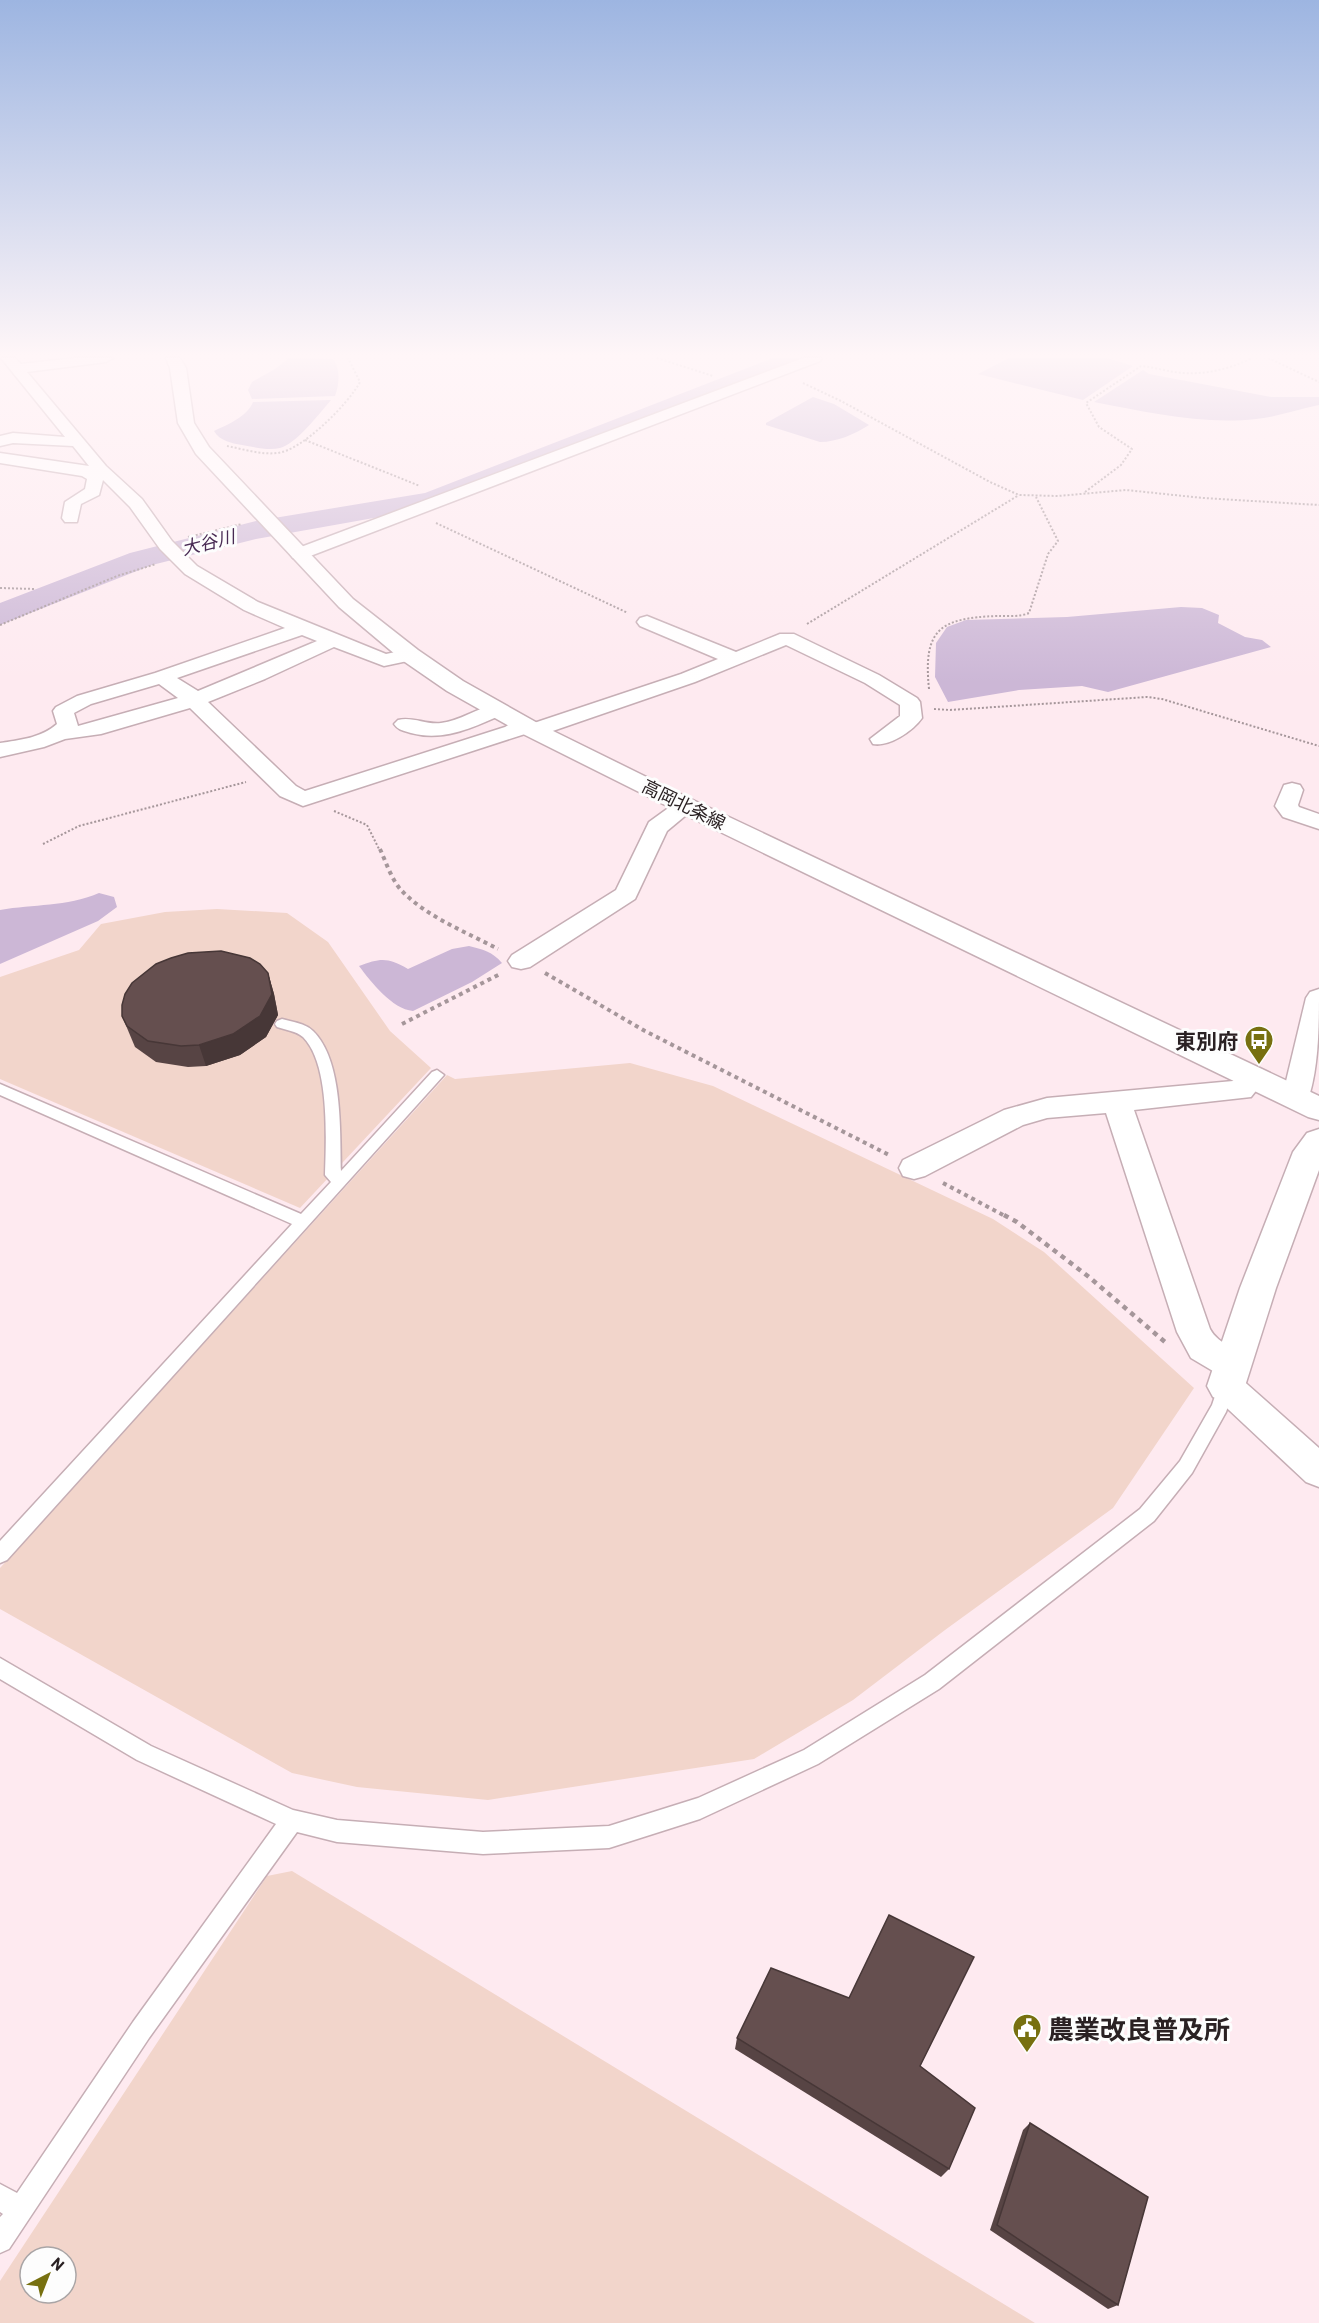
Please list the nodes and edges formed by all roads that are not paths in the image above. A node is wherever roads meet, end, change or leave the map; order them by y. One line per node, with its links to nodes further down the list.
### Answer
1 (65, 466): 5 (street)
2 (91, 466): 5 (street)
3 (217, 466): 7 (main road, 高岡北条線)
4 (534, 466): 7 (street)
5 (93, 470): 6 (street); 9 (street)
6 (71, 518)
7 (299, 554): 11 (main road, 高岡北条線)
8 (671, 611): 12 (street)
9 (302, 628): 10 (street); 13 (street)
10 (334, 640): 11 (street); 14 (street)
11 (410, 655): 15 (main road, 高岡北条線)
12 (734, 658): 17 (street); 19 (street)
13 (162, 677): 14 (street); 18 (street)
14 (193, 700): 17 (street); 18 (street)
15 (496, 710): 16 (street); 17 (main road, 高岡北条線)
16 (405, 724)
17 (529, 728): 22 (main road, 高岡北条線)
18 (61, 732): 20 (street)
19 (881, 739)
20 (0, 750)
21 (1292, 790): 23 (street)
22 (686, 806): 24 (street); 29 (main road, 高岡北条線)
23 (1319, 822)
24 (521, 961)
25 (1319, 998): 27 (street)
26 (282, 1024): 35 (lane)
27 (1313, 1063): 32 (street)
28 (437, 1075): 35 (lane)
29 (1253, 1077): 31 (street); 32 (main road, 高岡北条線)
30 (0, 1089): 36 (lane)
31 (1117, 1101): 34 (street); 37 (street)
32 (1307, 1103)
33 (1319, 1141): 37 (main road)
34 (914, 1168)
35 (340, 1181): 36 (lane)
36 (303, 1222): 39 (lane)
37 (1229, 1376): 38 (street); 41 (lane)
38 (1319, 1471)
39 (0, 1554)
40 (0, 1668): 41 (lane)
41 (292, 1820): 42 (lane)
42 (10, 2204): 43 (lane)
43 (0, 2240)

